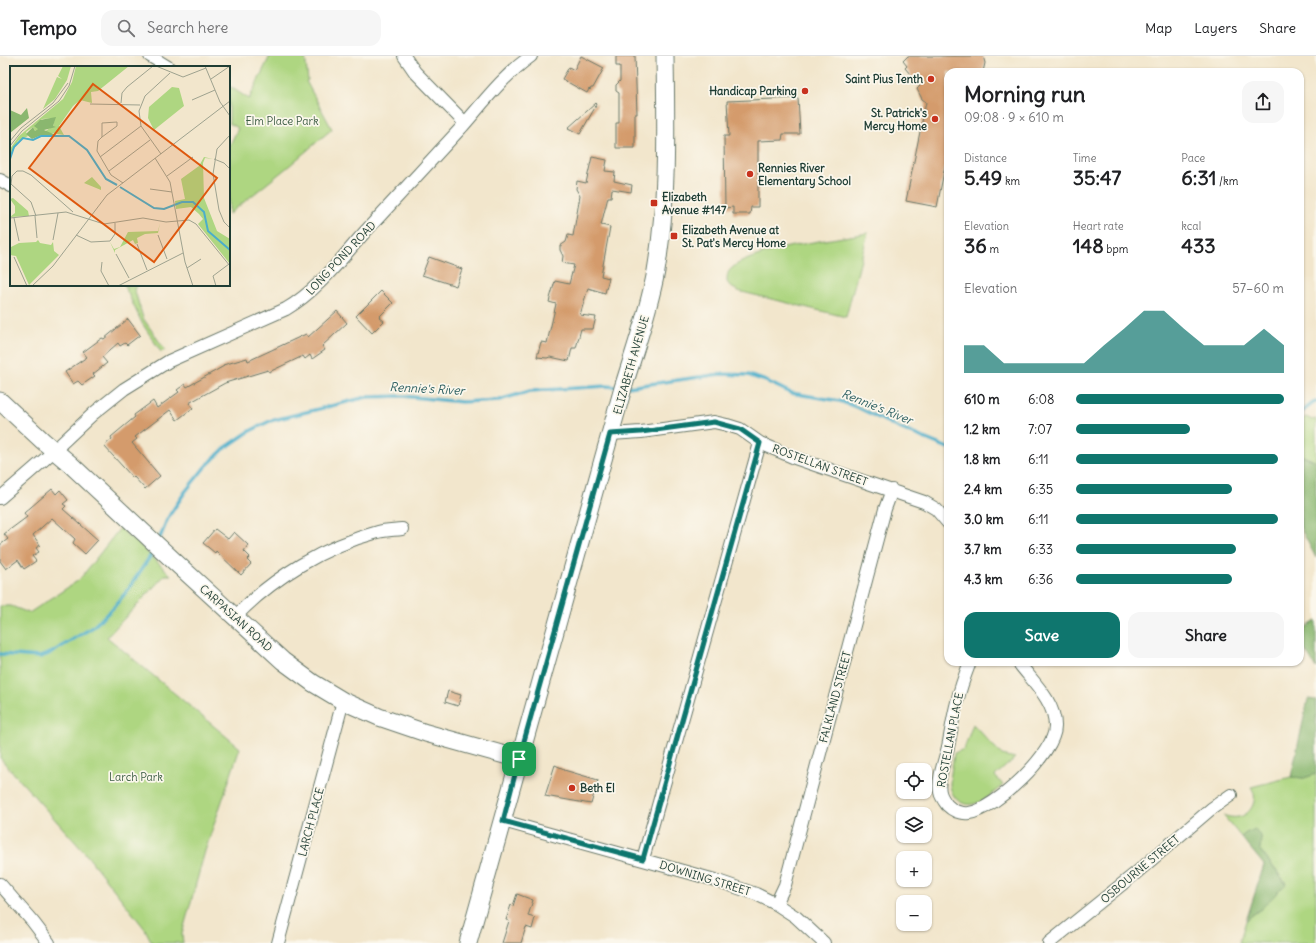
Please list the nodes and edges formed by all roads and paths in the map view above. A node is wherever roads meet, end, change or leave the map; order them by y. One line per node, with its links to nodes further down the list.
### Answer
1 (150, 56): 5 (street)
2 (404, 56): 6 (street)
3 (531, 56): 6 (street, LONG POND ROAD)
4 (665, 56): 10 (main road, ELIZABETH AVENUE)
5 (166, 66)
6 (464, 123): 12 (street, LONG POND ROAD)
7 (0, 180): 8 (street)
8 (10, 185)
9 (0, 401): 12 (main road, CARPASIAN ROAD)
10 (610, 434): 11 (street, ROSTELLAN STREET); 21 (main road, ELIZABETH AVENUE)
11 (760, 443): 13 (street, ROSTELLAN STREET); 24 (street)
12 (54, 450): 14 (street, LONG POND ROAD); 17 (main road, CARPASIAN ROAD)
13 (892, 490): 15 (street); 26 (street, FALKLAND STREET)
14 (0, 498)
15 (944, 518)
16 (402, 529): 17 (street)
17 (235, 617): 20 (main road, CARPASIAN ROAD)
18 (969, 666): 19 (street, ROSTELLAN PLACE)
19 (1021, 666)
20 (343, 701): 21 (main road, CARPASIAN ROAD); 28 (street, LARCH PLACE)
21 (519, 759): 23 (main road, ELIZABETH AVENUE)
22 (1231, 795): 31 (street, OSBOURNE STREET)
23 (503, 821): 24 (street, DOWNING STREET); 29 (main road, ELIZABETH AVENUE)
24 (643, 859): 26 (street, DOWNING STREET)
25 (0, 884): 27 (street)
26 (776, 904): 30 (street, DOWNING STREET)
27 (50, 943)
28 (278, 943)
29 (468, 943)
30 (824, 943)
31 (1049, 943)

